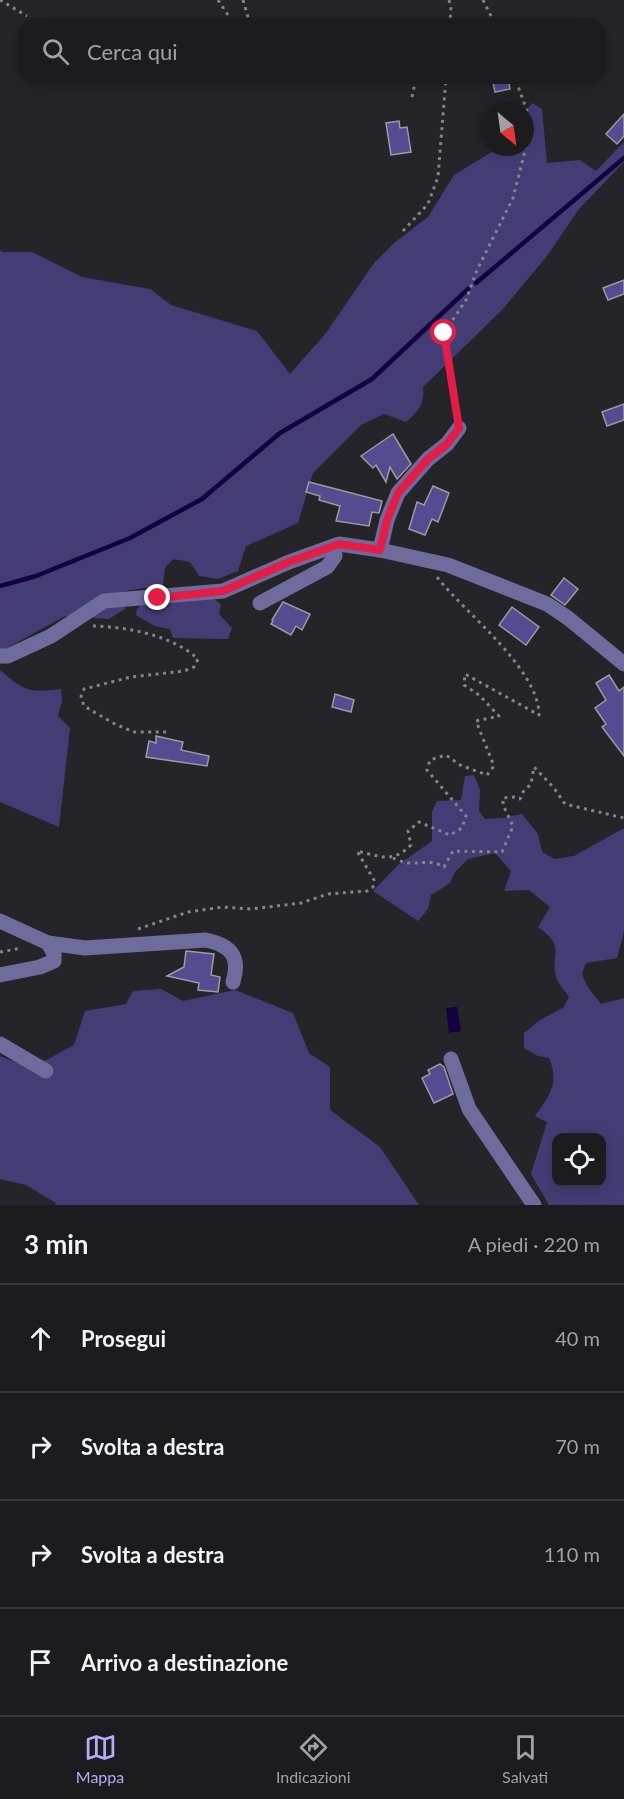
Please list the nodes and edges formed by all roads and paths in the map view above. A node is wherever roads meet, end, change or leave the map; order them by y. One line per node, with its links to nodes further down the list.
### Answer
1 (0, 0): 6 (path)
2 (218, 0): 7 (path)
3 (243, 0): 8 (path)
4 (449, 0): 9 (path)
5 (483, 0): 10 (path)
6 (27, 16)
7 (230, 18)
8 (248, 18)
9 (450, 18)
10 (492, 18)
11 (415, 84): 14 (path)
12 (446, 84): 15 (path)
13 (517, 84): 16 (path)
14 (412, 97)
15 (403, 231)
16 (459, 428): 18 (street)
17 (334, 546): 18 (street); 20 (street); 21 (street)
18 (380, 550): 19 (street)
19 (433, 561): 23 (street); 26 (path)
20 (260, 603)
21 (71, 623): 22 (street); 24 (path)
22 (0, 656)
23 (624, 664)
24 (166, 732)
25 (624, 818): 26 (path)
26 (391, 858): 28 (path)
27 (0, 921): 29 (street)
28 (128, 933)
29 (48, 943): 30 (path); 31 (street); 32 (street)
30 (0, 952)
31 (0, 975)
32 (233, 982)
33 (0, 1044): 35 (street)
34 (451, 1059): 36 (street)
35 (46, 1071)
36 (534, 1205)

